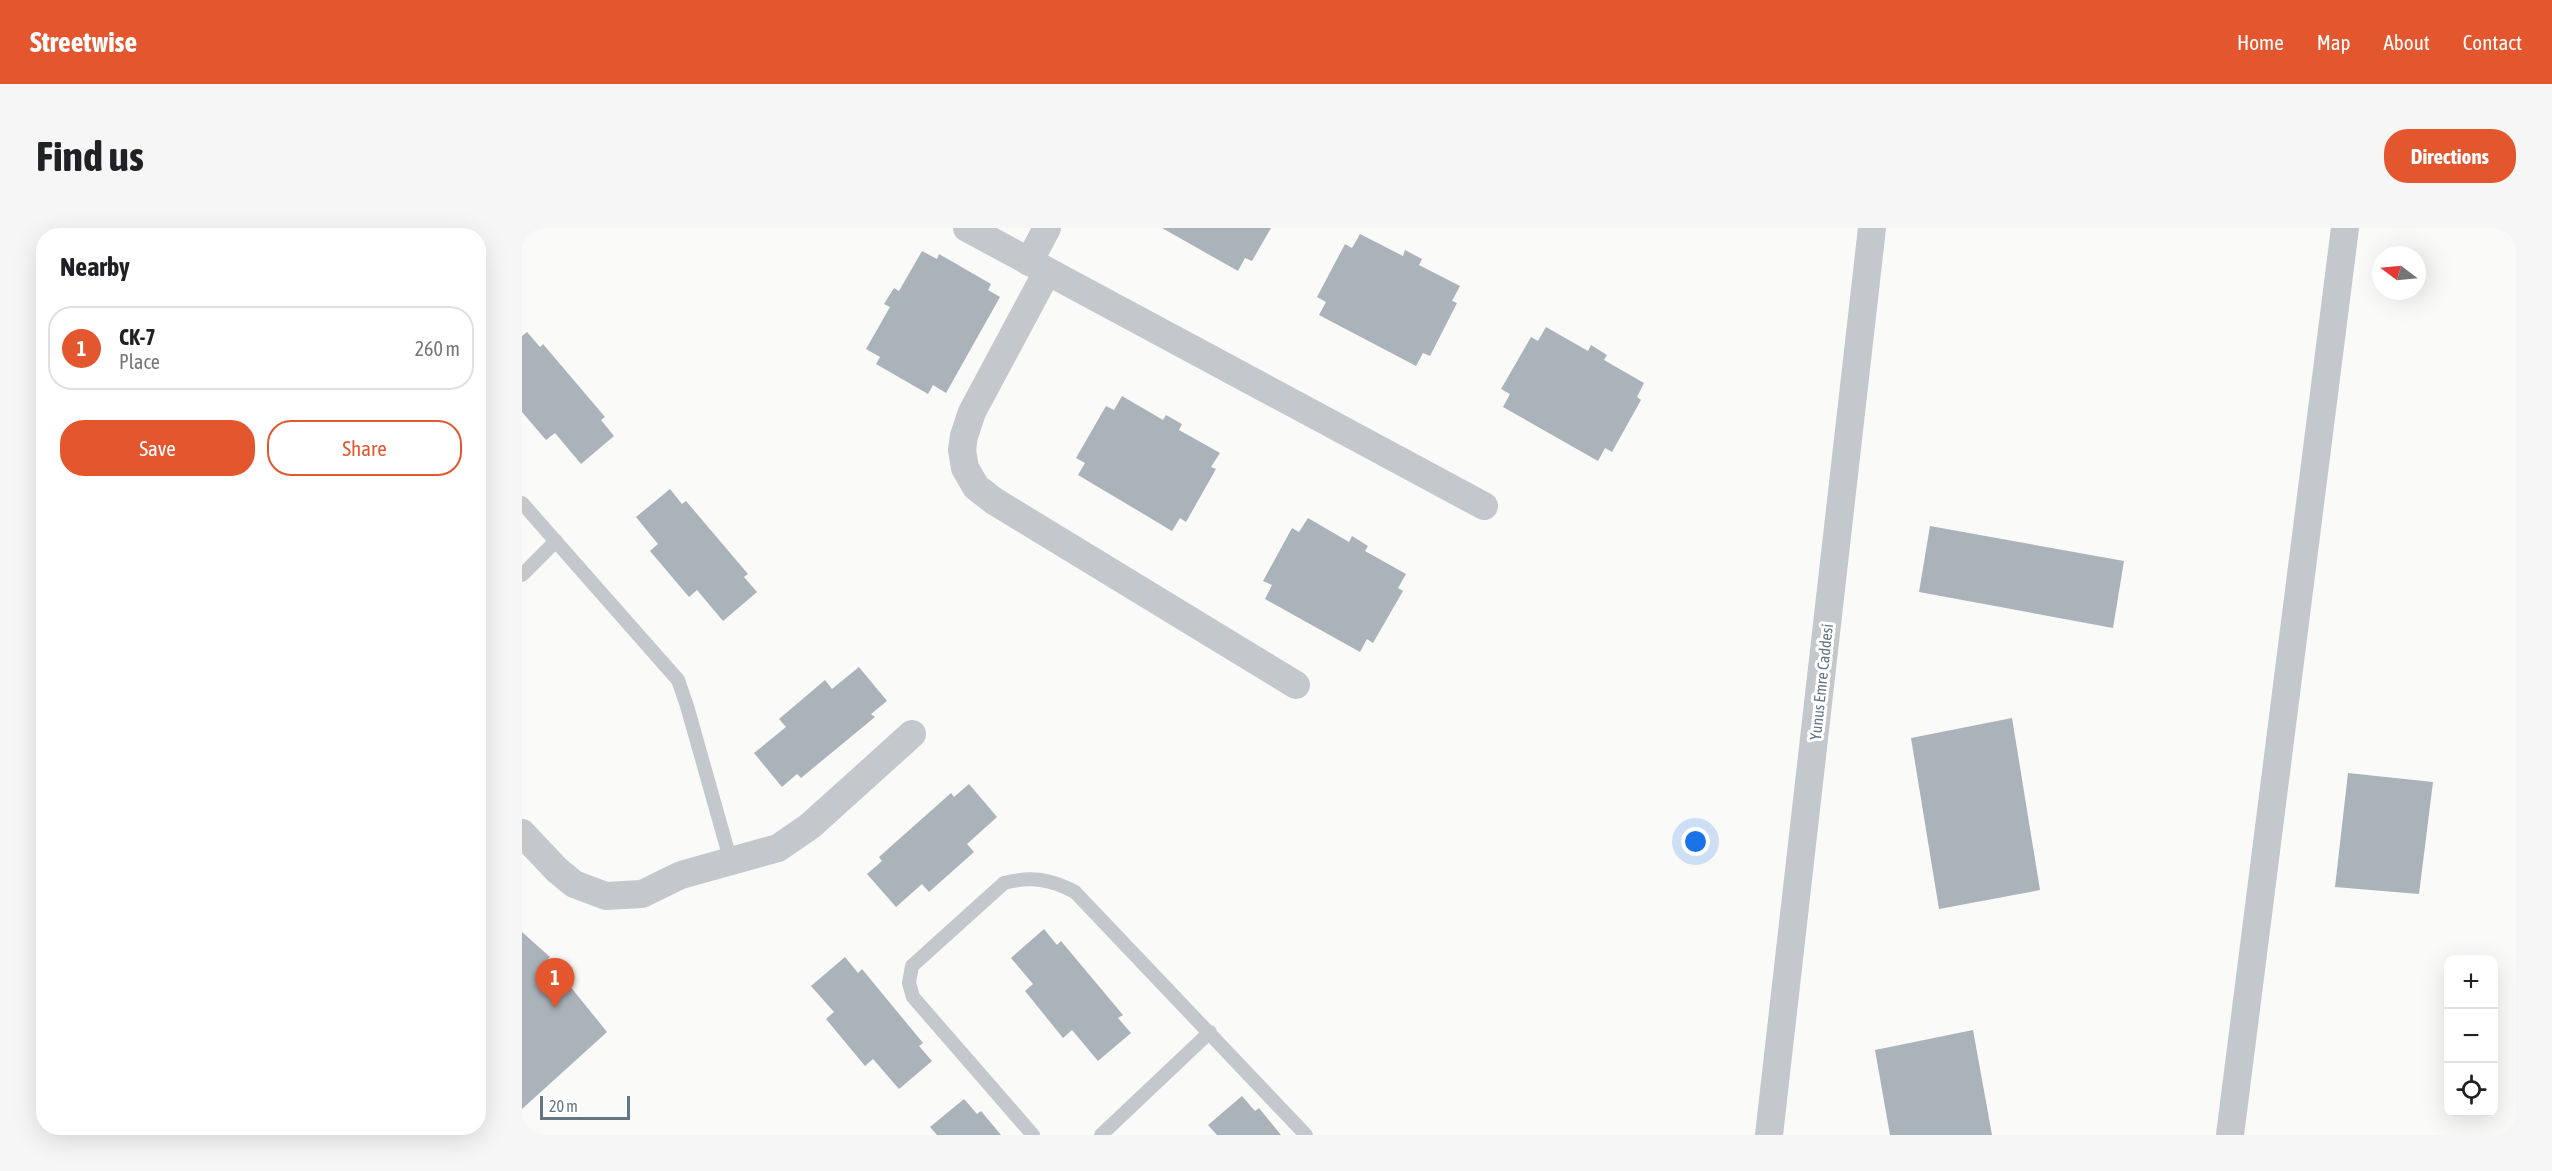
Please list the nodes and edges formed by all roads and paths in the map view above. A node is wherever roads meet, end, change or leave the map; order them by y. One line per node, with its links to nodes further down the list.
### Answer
1 (967, 228): 5 (street)
2 (1047, 228): 5 (street)
3 (1872, 228): 18 (street, Yunus Emre Caddesi)
4 (2345, 228): 19 (street)
5 (1038, 267): 7 (street); 10 (street)
6 (522, 504): 8 (lane)
7 (1484, 506)
8 (556, 541): 9 (lane); 13 (lane)
9 (522, 575)
10 (1296, 685)
11 (912, 735): 13 (street)
12 (522, 833): 13 (street)
13 (731, 862)
14 (1210, 1032): 15 (lane); 16 (lane); 17 (lane)
15 (1033, 1135)
16 (1101, 1135)
17 (1306, 1135)
18 (1769, 1135)
19 (2230, 1135)

